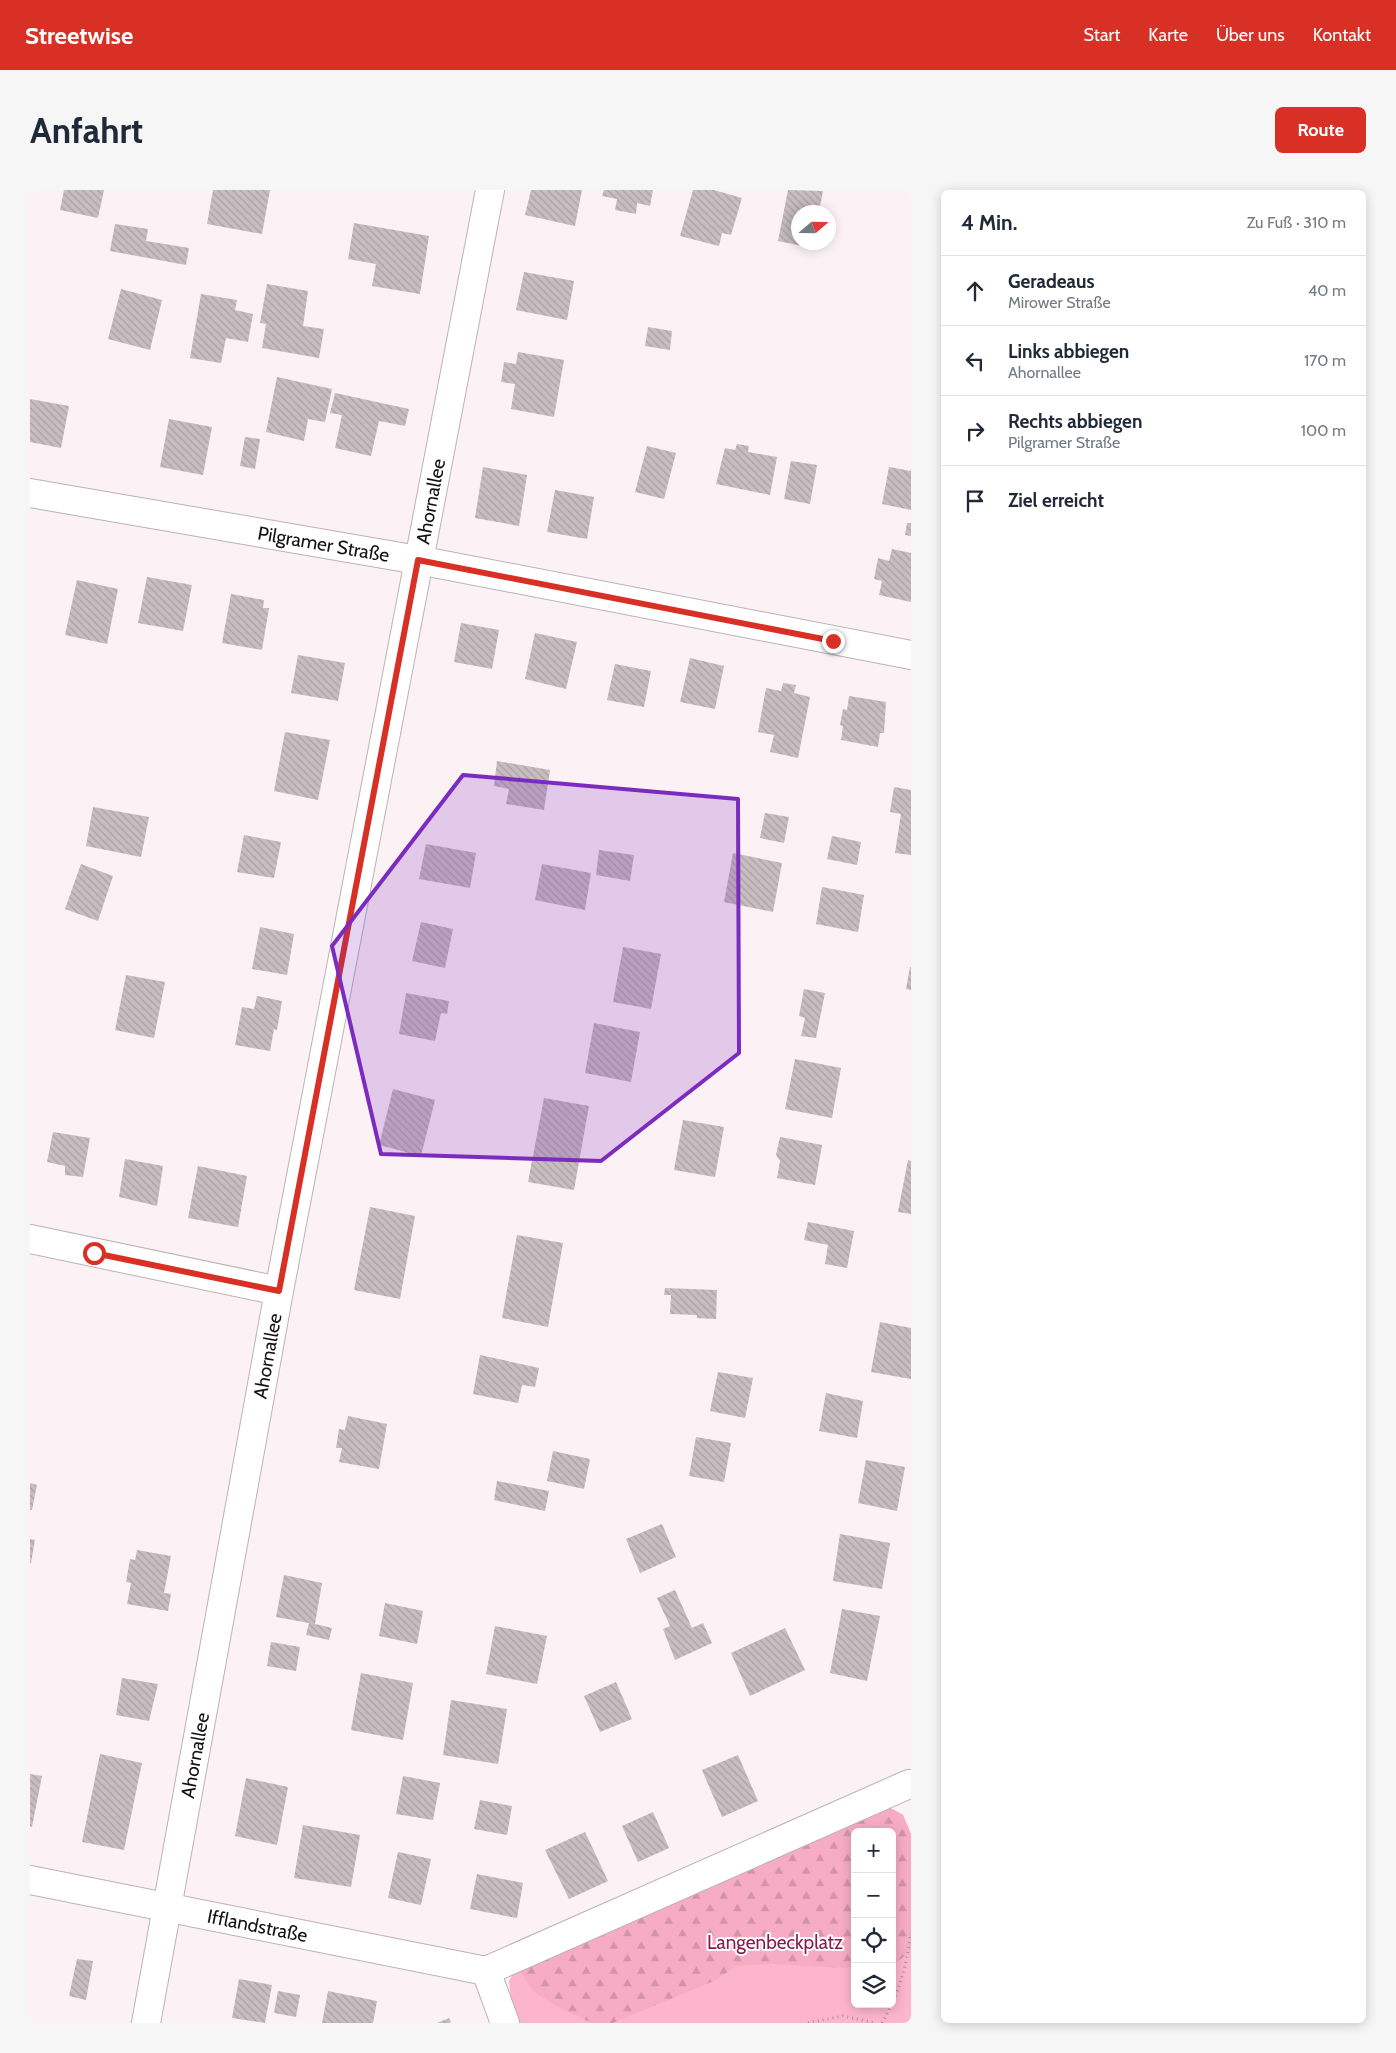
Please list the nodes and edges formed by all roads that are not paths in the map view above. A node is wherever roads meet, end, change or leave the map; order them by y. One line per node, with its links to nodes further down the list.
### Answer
1 (490, 190): 3 (street, Ahornallee)
2 (30, 493): 3 (street, Pilgramer Straße)
3 (418, 560): 4 (street, Pilgramer Straße); 6 (street, Ahornallee)
4 (911, 655)
5 (30, 1239): 6 (street)
6 (279, 1291): 9 (street, Ahornallee)
7 (910, 1781): 10 (street)
8 (30, 1880): 9 (street, Ifflandstraße)
9 (167, 1907): 10 (street, Ifflandstraße); 11 (street, Ahornallee)
10 (486, 1971): 12 (street)
11 (146, 2023)
12 (505, 2023)

